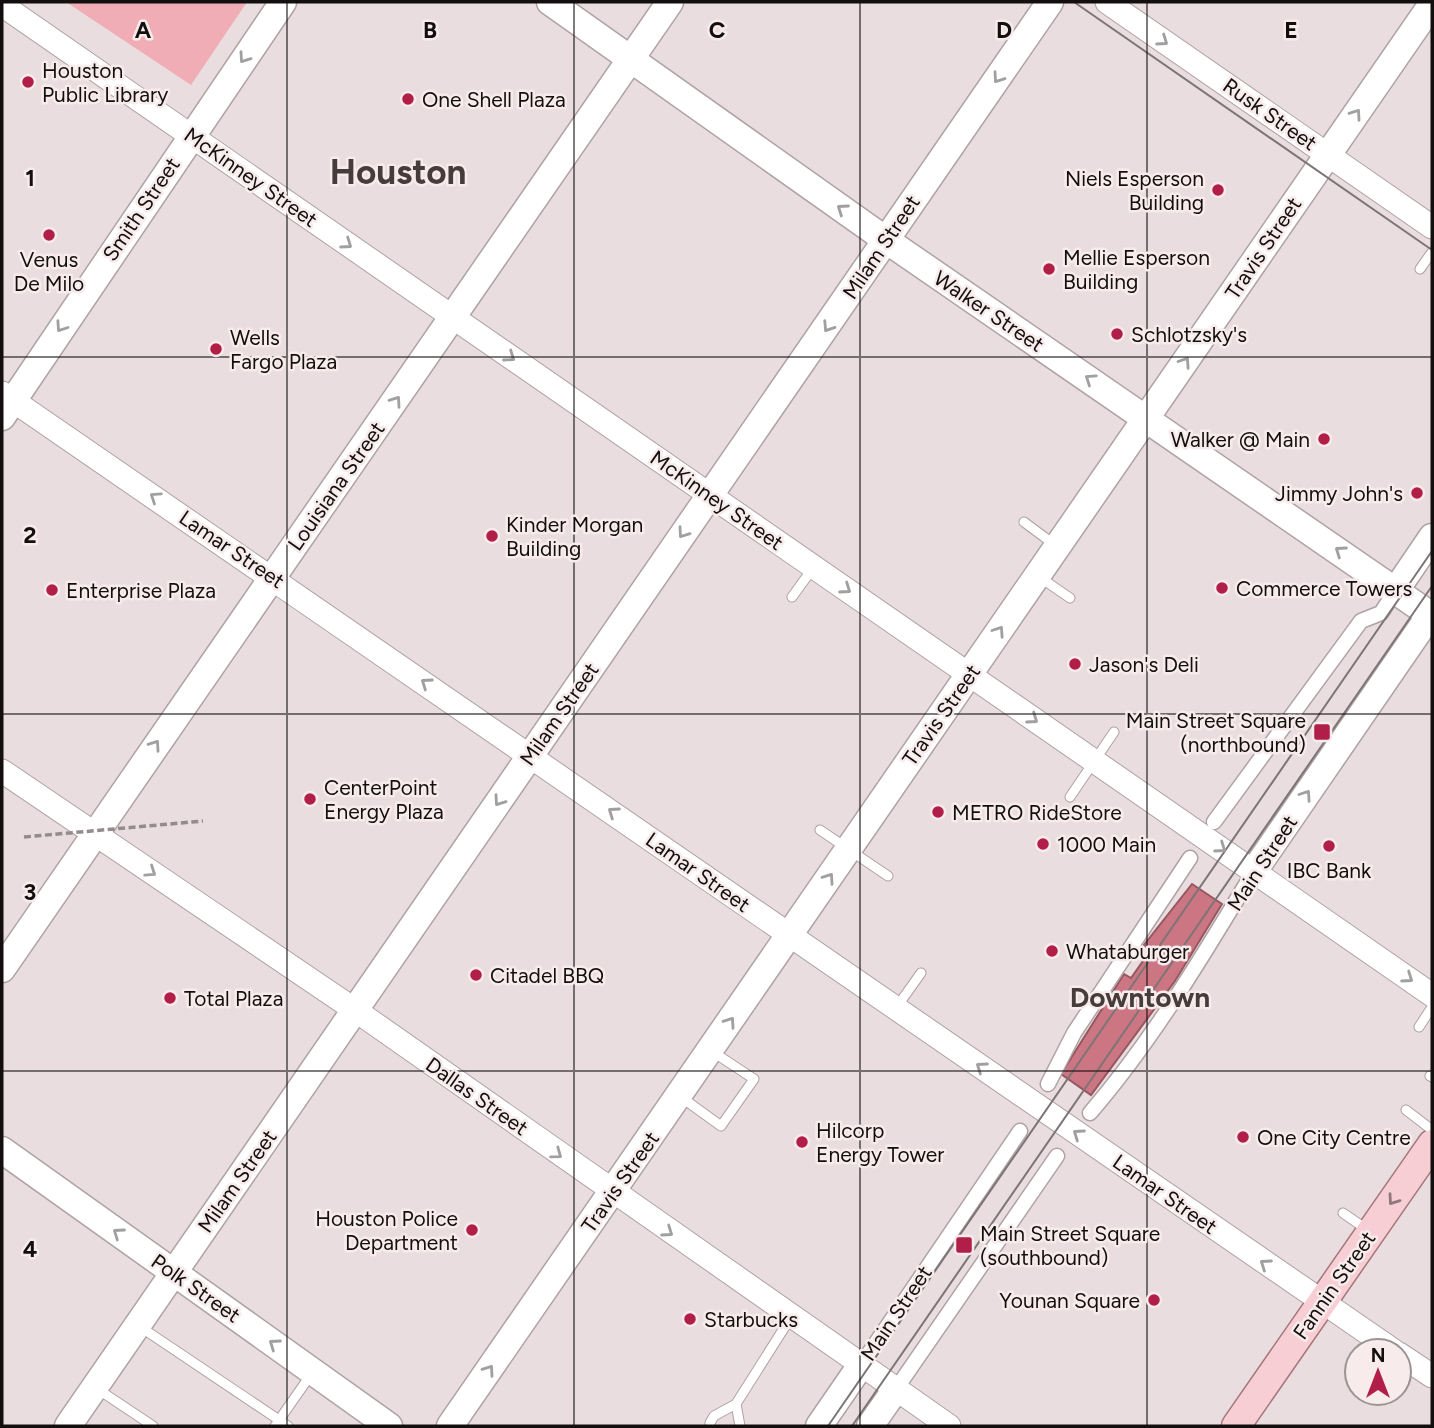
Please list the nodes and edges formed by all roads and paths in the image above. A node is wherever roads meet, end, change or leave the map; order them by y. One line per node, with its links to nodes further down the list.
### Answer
1 (283, 2): 9 (main road, Smith Street, one-way to 9)
2 (550, 2): 8 (main road, Walker Street)
3 (670, 2): 8 (main road, Louisiana Street)
4 (1050, 2): 12 (main road, Milam Street, one-way to 12)
5 (1107, 2): 10 (street, Rusk Street, one-way to 10)
6 (1432, 4): 10 (main road, Travis Street, one-way to 6)
7 (2, 5): 9 (street, McKinney Street)
8 (632, 59): 12 (main road, Walker Street, one-way to 8); 15 (main road, Louisiana Street)
9 (190, 136): 15 (street, McKinney Street, one-way to 15); 16 (main road, Smith Street, one-way to 16)
10 (1328, 155): 11 (street, Rusk Street); 17 (main road, Travis Street, one-way to 10)
11 (1432, 227)
12 (886, 240): 17 (main road, Walker Street, one-way to 12); 18 (main road, Milam Street, one-way to 18)
13 (1432, 252): 14 (lane)
14 (1420, 269)
15 (454, 318): 18 (street, McKinney Street, one-way to 18); 24 (main road, Louisiana Street, one-way to 15)
16 (6, 404): 24 (street, Lamar Street, one-way to 16)
17 (1146, 418): 21 (main road, Travis Street); 25 (main road, Walker Street, one-way to 17)
18 (710, 495): 22 (street, McKinney Street); 31 (main road, Milam Street, one-way to 31)
19 (1024, 522): 21 (lane)
20 (1432, 537): 25 (main road)
21 (1057, 546): 23 (main road, Travis Street)
22 (814, 567): 26 (lane); 29 (street, McKinney Street, one-way to 29)
23 (1037, 575): 27 (lane); 29 (main road, Travis Street, one-way to 23)
24 (272, 577): 31 (street, Lamar Street, one-way to 24); 38 (main road, Louisiana Street, one-way to 24)
25 (1396, 590): 28 (main road, Walker Street); 36 (street)
26 (792, 597)
27 (1070, 598)
28 (1432, 614): 42 (main road, Main Street, one-way to 28)
29 (969, 675): 32 (street, McKinney Street, one-way to 32); 40 (main road, Travis Street)
30 (1115, 732): 32 (lane)
31 (530, 755): 44 (street, Lamar Street, one-way to 31); 50 (main road, Milam Street, one-way to 50)
32 (1094, 761): 34 (lane); 42 (street, McKinney Street, one-way to 42)
33 (2, 771): 38 (street, Dallas Street)
34 (1070, 797)
35 (204, 821): 39 (path, bridge)
36 (1214, 822)
37 (820, 830): 40 (lane)
38 (94, 833): 45 (main road, Louisiana Street); 50 (street, Dallas Street, one-way to 50)
39 (24, 837)
40 (849, 848): 43 (lane); 44 (main road, Travis Street, one-way to 40)
41 (1189, 858): 53 (street)
42 (1254, 871): 47 (street, McKinney Street, one-way to 47); 56 (street, Main Street)
43 (888, 876)
44 (790, 935): 49 (street, Lamar Street); 52 (main road, Travis Street, one-way to 44)
45 (2, 969)
46 (921, 973): 49 (lane)
47 (1432, 995)
48 (1432, 1007): 51 (lane)
49 (896, 1008): 66 (street, Lamar Street, one-way to 49)
50 (355, 1010): 62 (street, Dallas Street, one-way to 62); 65 (main road, Milam Street)
51 (1419, 1027)
52 (710, 1050): 54 (main road, Travis Street); 54 (lane)
53 (1048, 1084)
54 (679, 1096): 62 (main road, Travis Street)
55 (1406, 1110): 58 (lane)
56 (1090, 1113)
57 (1020, 1130): 71 (street, Main Street)
58 (1432, 1130)
59 (1432, 1144): 64 (main road, Fannin Street, one-way to 64)
60 (2, 1150): 65 (main road, Polk Street, one-way to 60)
61 (1057, 1156): 75 (street, Main Street)
62 (612, 1193): 67 (street, Dallas Street, one-way to 67); 82 (main road, Travis Street, one-way to 62)
63 (1343, 1213): 64 (lane)
64 (1370, 1232): 66 (main road, Fannin Street)
65 (173, 1273): 68 (main road, Milam Street); 72 (main road, Polk Street, one-way to 65)
66 (1321, 1302): 69 (street, Lamar Street); 87 (main road, Fannin Street)
67 (791, 1317): 71 (street, Dallas Street); 76 (lane)
68 (138, 1325): 74 (main road, Milam Street); 78 (lane)
69 (1373, 1337)
70 (1413, 1363): 73 (street)
71 (861, 1365): 75 (street, Dallas Street); 84 (main road, Main Street)
72 (313, 1372): 78 (lane); 81 (main road, Polk Street)
73 (1432, 1376)
74 (94, 1388): 79 (main road, Milam Street); 80 (lane)
75 (896, 1389): 85 (main road, Main Street); 86 (street, Dallas Street)
76 (736, 1405): 77 (lane); 83 (lane)
77 (710, 1423)
78 (281, 1424)
79 (68, 1426)
80 (153, 1426)
81 (389, 1426)
82 (450, 1426)
83 (740, 1426)
84 (819, 1426)
85 (870, 1426)
86 (949, 1426)
87 (1236, 1426)

